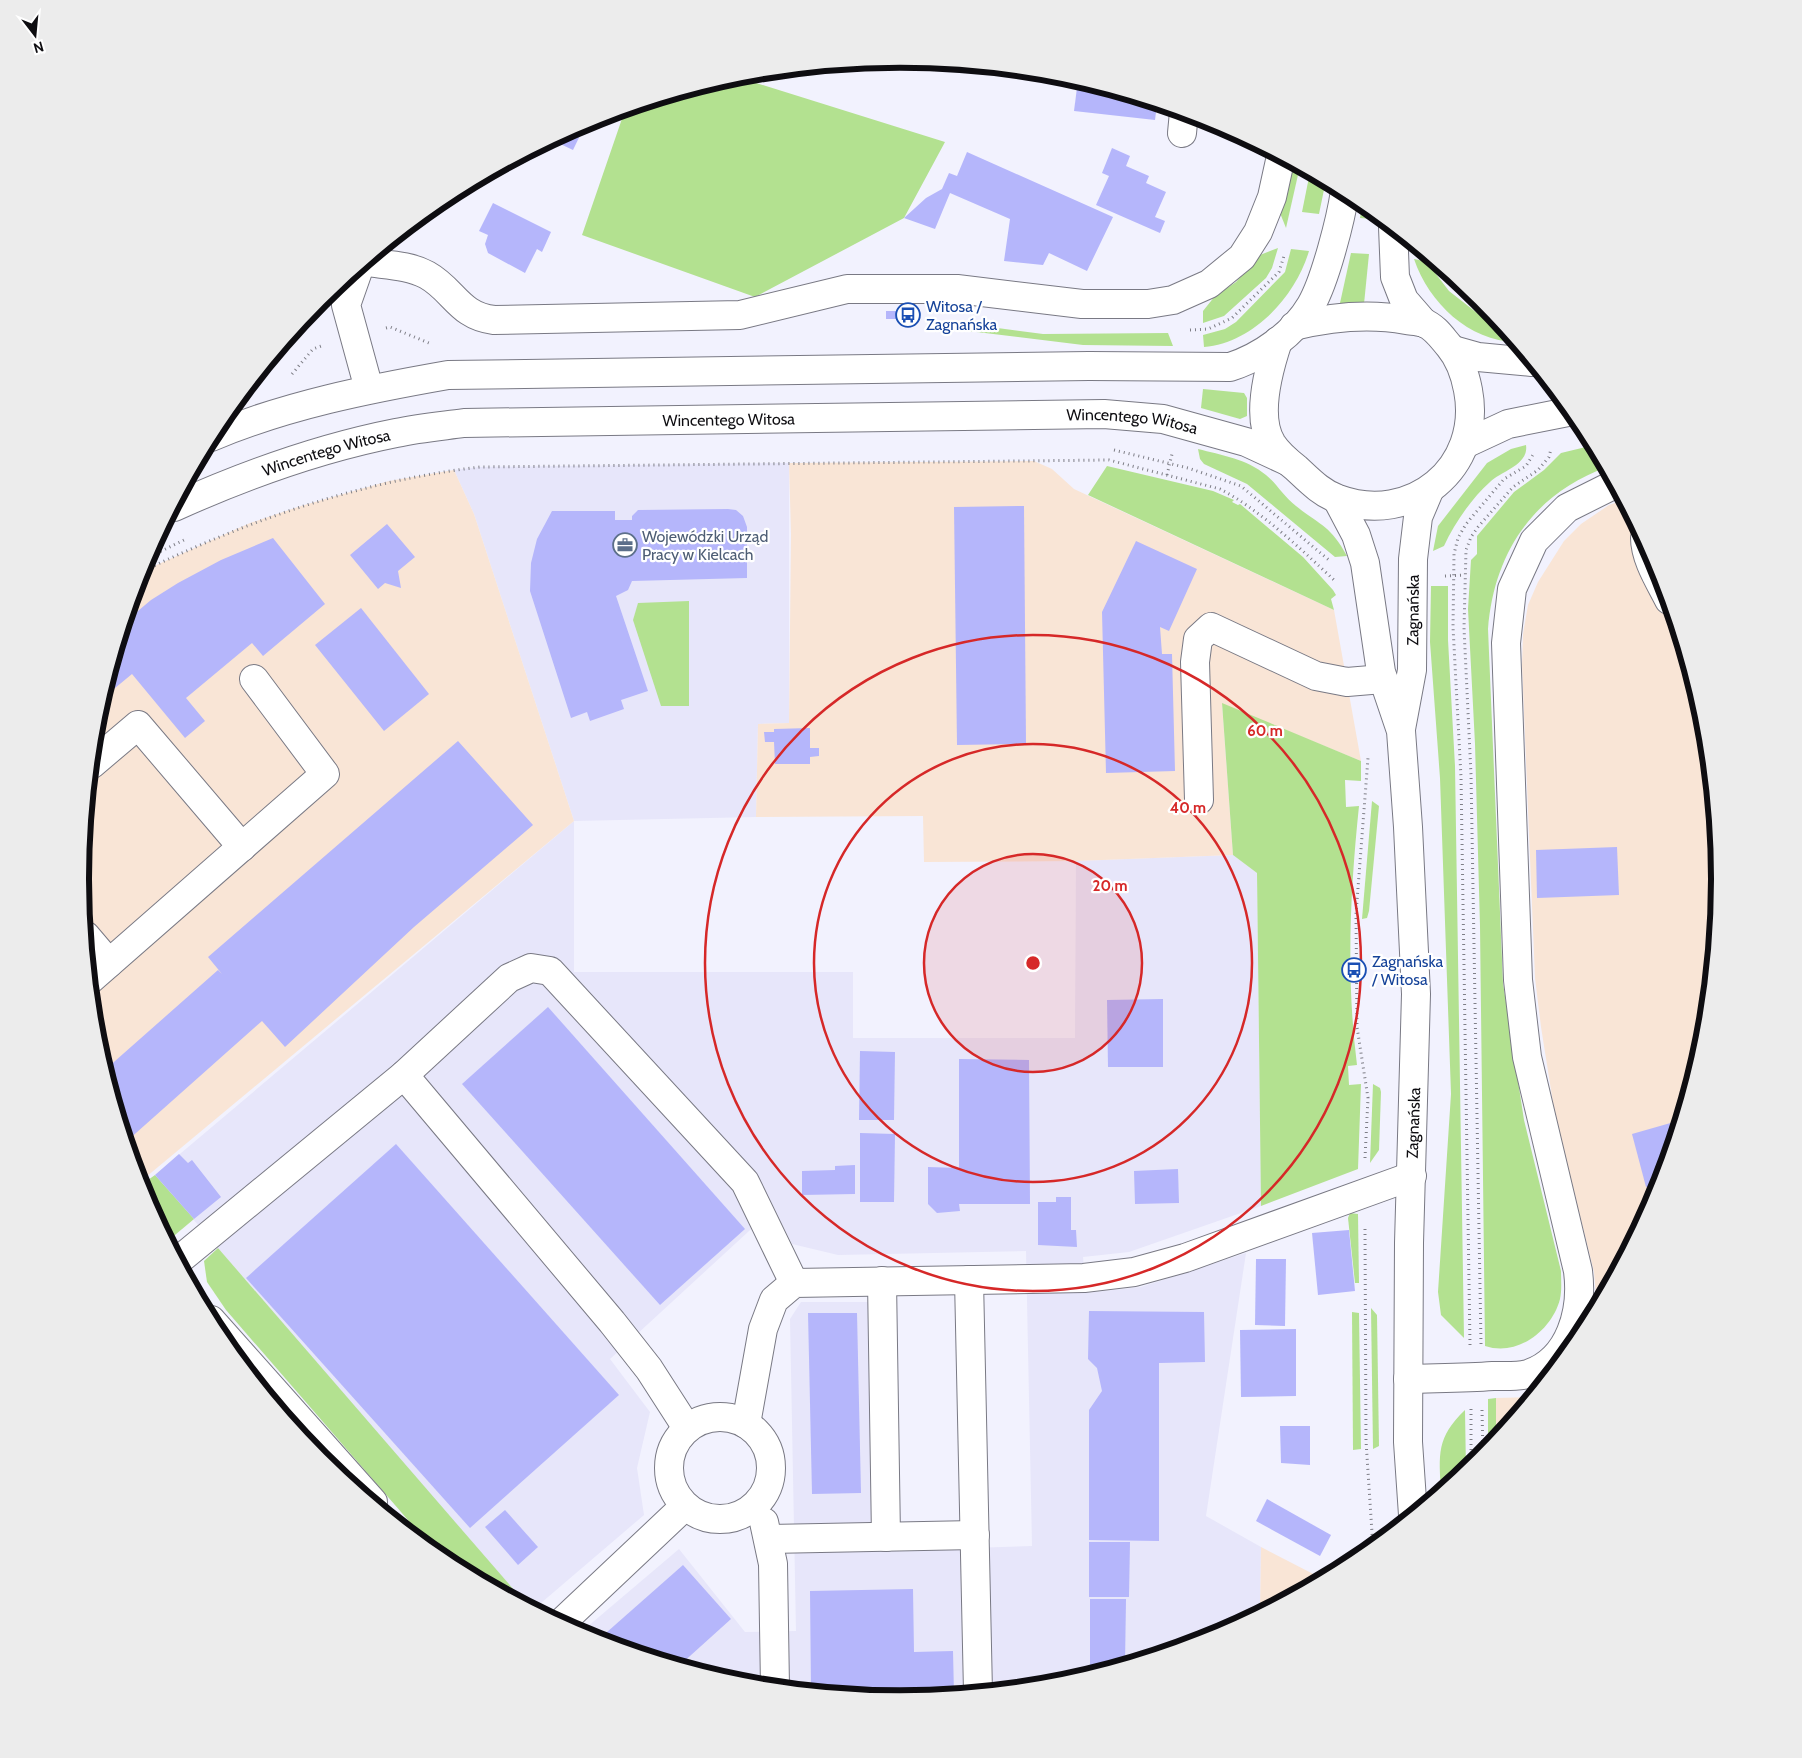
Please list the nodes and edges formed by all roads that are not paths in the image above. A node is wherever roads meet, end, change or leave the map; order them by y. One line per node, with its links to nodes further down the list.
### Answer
1 (1280, 162): 4 (main road)
2 (1343, 199): 7 (main road)
3 (1393, 234): 6 (main road)
4 (373, 263)
5 (355, 279): 10 (main road)
6 (1424, 323): 7 (main road); 8 (main road)
7 (1286, 333): 10 (main road); 14 (main road)
8 (1453, 350): 9 (main road); 13 (main road)
9 (1526, 362)
10 (369, 389): 12 (main road)
11 (1565, 413): 13 (main road)
12 (222, 434)
13 (1465, 444): 16 (main road)
14 (1287, 461): 17 (main road); 18 (main road, Wincentego Witosa)
15 (1611, 486): 33 (main road)
16 (1428, 491): 17 (main road); 21 (main road, Zagnańska)
17 (1337, 499): 20 (main road, Zagnańska)
18 (182, 503)
19 (254, 679): 24 (main road)
20 (1383, 679): 21 (main road, Zagnańska); 23 (main road)
21 (1401, 730): 28 (main road, Zagnańska)
22 (99, 758): 24 (main road)
23 (1199, 800)
24 (242, 847): 26 (main road)
25 (93, 954): 26 (main road)
26 (100, 971)
27 (404, 1075): 29 (main road); 32 (main road); 38 (main road)
28 (1412, 1176): 30 (main road); 36 (main road, Zagnańska)
29 (183, 1257)
30 (970, 1280): 31 (main road); 43 (main road)
31 (882, 1282): 32 (main road); 44 (main road)
32 (794, 1283): 37 (main road)
33 (1551, 1364)
34 (252, 1366): 39 (main road)
35 (1549, 1368): 36 (main road)
36 (1408, 1379): 42 (main road, Zagnańska)
37 (746, 1424): 38 (main road); 40 (main road)
38 (688, 1428): 41 (main road)
39 (340, 1465)
40 (758, 1503): 41 (main road); 45 (main road)
41 (685, 1506): 46 (main road)
42 (1413, 1508)
43 (975, 1535): 44 (main road); 48 (main road)
44 (886, 1537): 45 (main road)
45 (769, 1539): 47 (main road)
46 (566, 1618)
47 (775, 1681)
48 (978, 1687)

